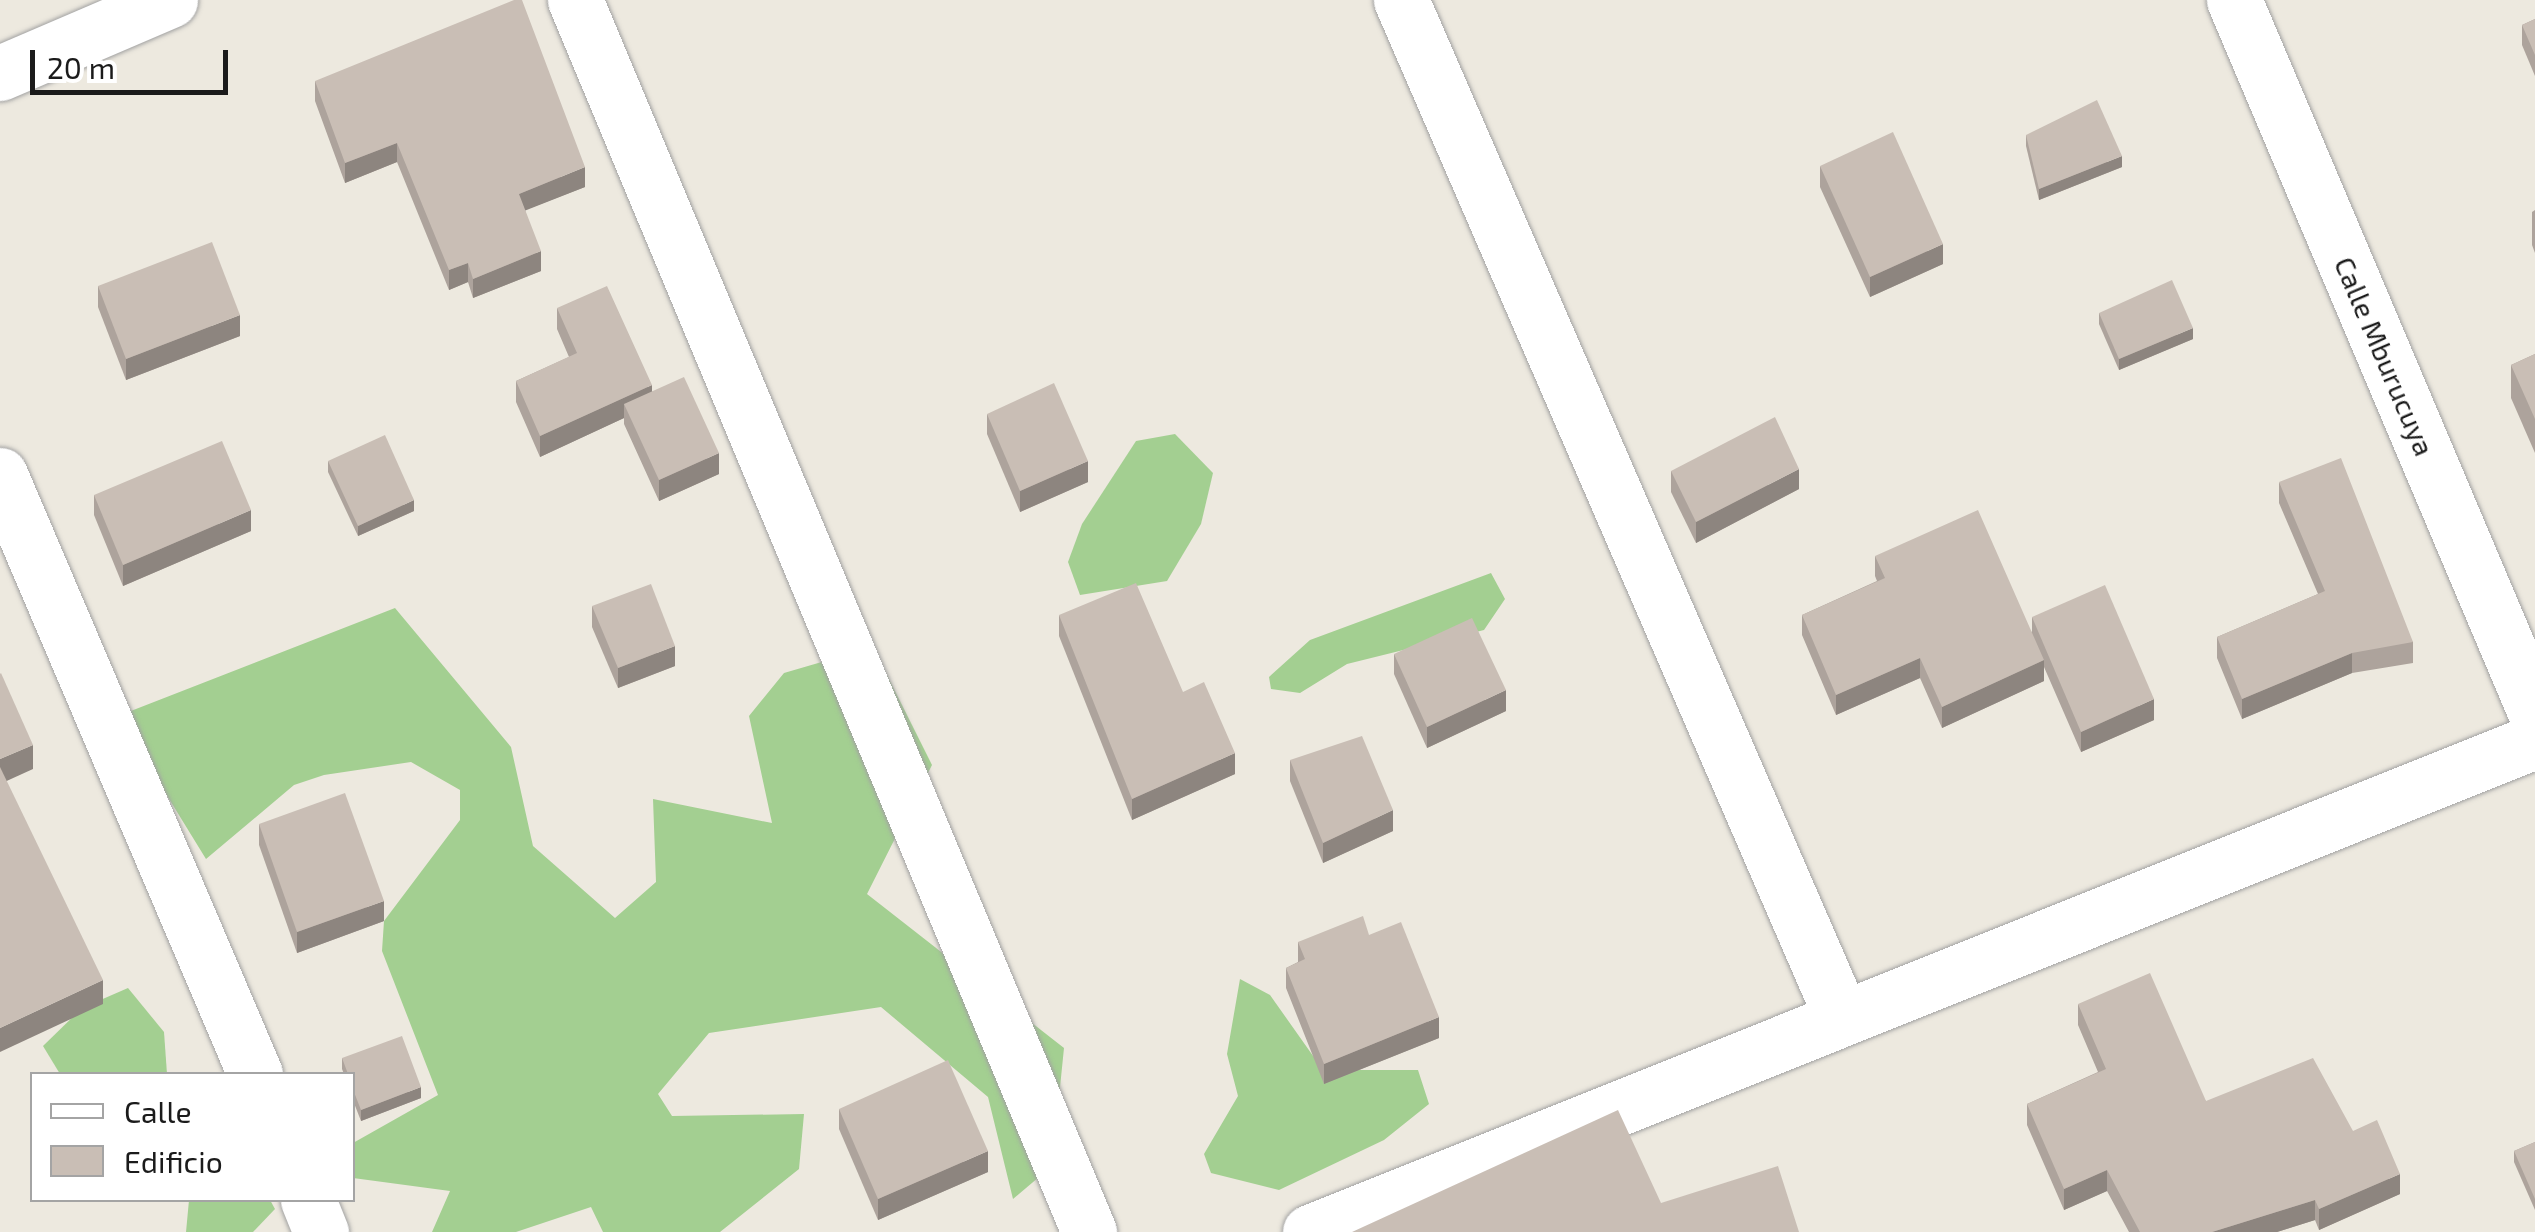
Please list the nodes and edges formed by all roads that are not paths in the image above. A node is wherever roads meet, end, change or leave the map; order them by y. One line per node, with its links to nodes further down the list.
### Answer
1 (170, 0): 5 (street)
2 (575, 0): 13 (street)
3 (1401, 0): 9 (street)
4 (2234, 0): 7 (street, Calle Mburucuya)
5 (0, 73)
6 (0, 475): 10 (street)
7 (2535, 712)
8 (2535, 741): 9 (street)
9 (1842, 1018): 14 (street)
10 (253, 1072)
11 (309, 1202): 12 (street)
12 (322, 1232)
13 (1089, 1232)
14 (1310, 1232)

